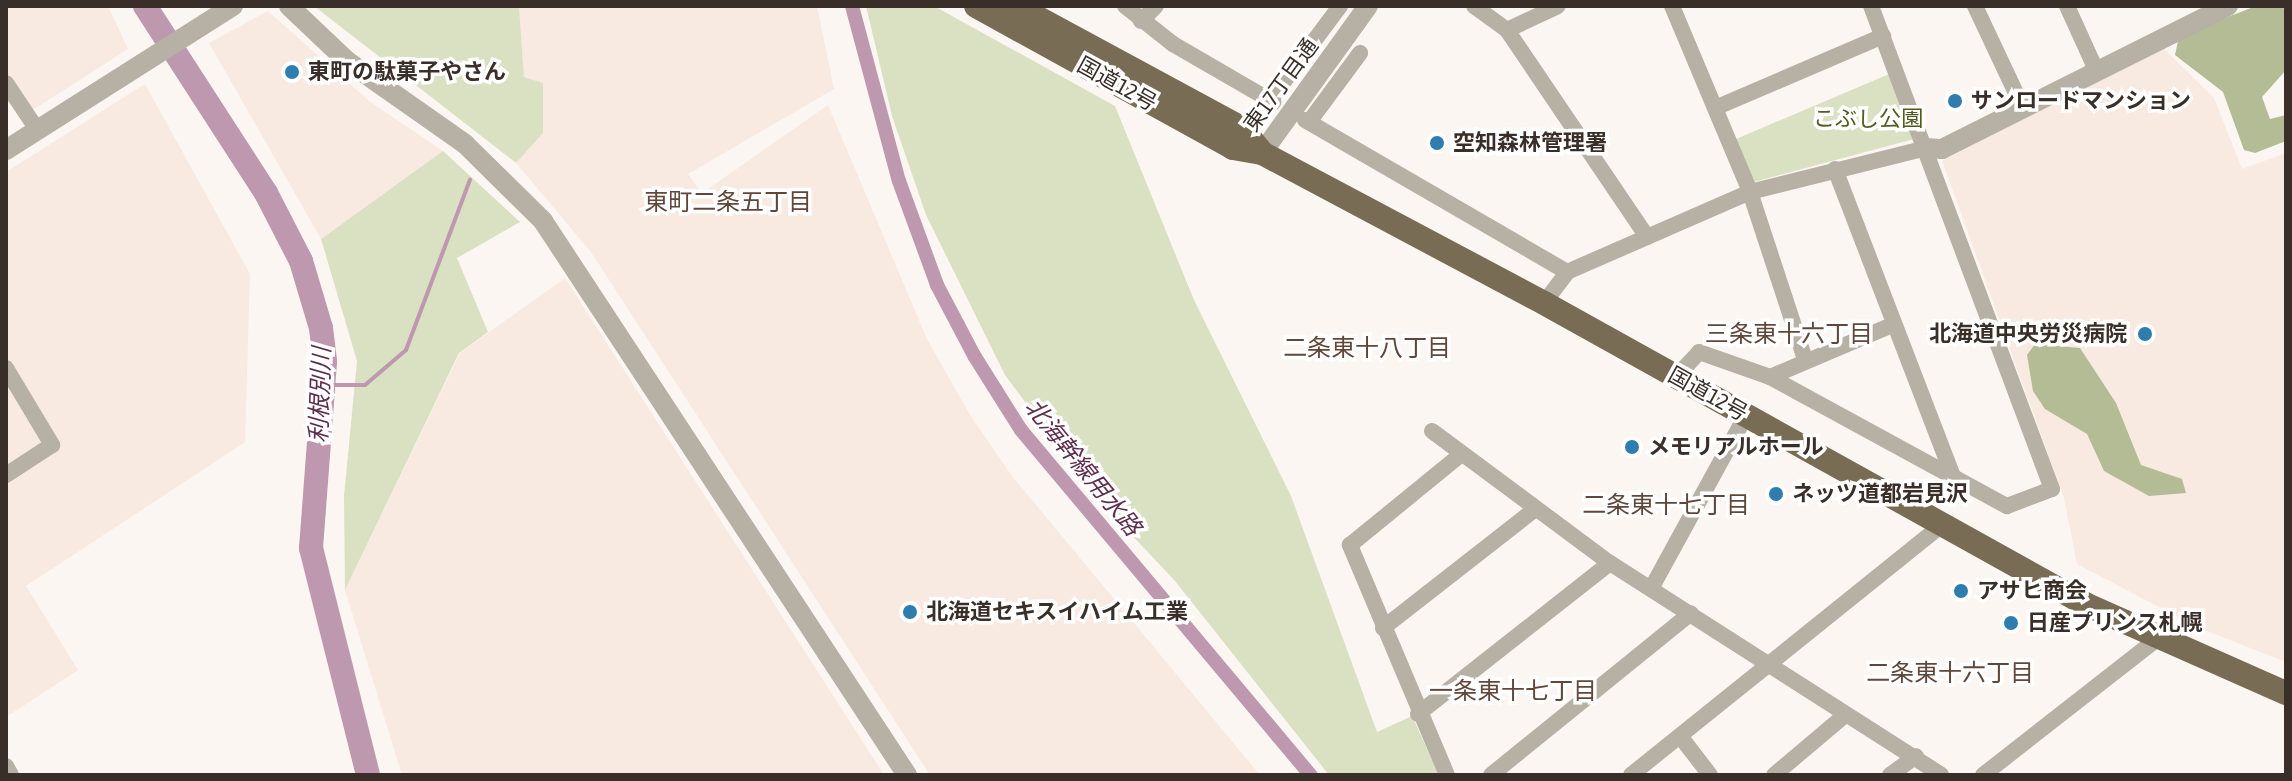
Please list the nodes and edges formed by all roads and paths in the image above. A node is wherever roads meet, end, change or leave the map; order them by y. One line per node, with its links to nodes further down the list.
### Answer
1 (233, 6): 24 (street)
2 (289, 6): 58 (street)
3 (976, 6): 27 (highway, 国道12号)
4 (1016, 6): 27 (highway, 国道12号)
5 (1125, 6): 16 (street)
6 (1156, 6): 16 (street)
7 (1340, 6): 16 (street)
8 (1368, 6): 27 (street, 東17丁目通)
9 (1474, 6): 17 (street)
10 (1558, 6): 17 (street)
11 (1672, 6): 22 (street)
12 (1871, 6): 18 (street)
13 (1975, 6): 23 (street)
14 (2067, 6): 20 (street)
15 (2228, 6): 20 (street)
16 (1141, 21)
17 (1507, 30): 30 (street)
18 (1883, 36): 22 (street); 25 (street)
19 (1360, 53): 31 (street)
20 (2097, 72): 23 (street)
21 (6, 83): 24 (street)
22 (1715, 108): 29 (street)
23 (2023, 108): 25 (street)
24 (38, 131): 26 (street)
25 (1926, 148): 28 (street); 42 (street)
26 (6, 150)
27 (1262, 153): 32 (highway, 国道12号)
28 (1835, 169): 29 (street); 33 (street)
29 (1750, 192): 30 (street); 34 (street)
30 (1647, 237): 31 (street)
31 (1567, 272): 32 (street)
32 (1544, 303): 36 (highway, 国道12号)
33 (1894, 324): 34 (street); 42 (street)
34 (1805, 359): 37 (street)
35 (6, 368): 41 (street)
36 (1676, 377): 37 (street); 38 (highway, 国道12号)
37 (1770, 377): 42 (street)
38 (1746, 415): 44 (highway, 国道12号); 46 (street)
39 (1432, 431): 40 (street)
40 (1458, 457): 43 (street); 48 (street)
41 (6, 475)
42 (1954, 479)
43 (1534, 510): 45 (street); 48 (street)
44 (1943, 524): 49 (highway, 国道12号); 50 (street)
45 (1610, 563): 46 (street); 52 (street)
46 (1652, 587): 47 (street)
47 (1691, 613): 50 (street); 60 (street)
48 (1383, 628): 52 (street)
49 (2156, 640): 51 (highway, 国道12号); 66 (street)
50 (1767, 665): 53 (street); 54 (street)
51 (2286, 693)
52 (1418, 714): 59 (street)
53 (1844, 716): 55 (street); 63 (street)
54 (1680, 736): 61 (street); 62 (street)
55 (1916, 756): 64 (street); 65 (street)
56 (6, 766): 57 (street)
57 (11, 775)
58 (907, 775)
59 (1447, 775)
60 (1491, 775)
61 (1631, 775)
62 (1710, 775)
63 (1774, 775)
64 (1890, 775)
65 (1941, 775)
66 (1983, 775)

